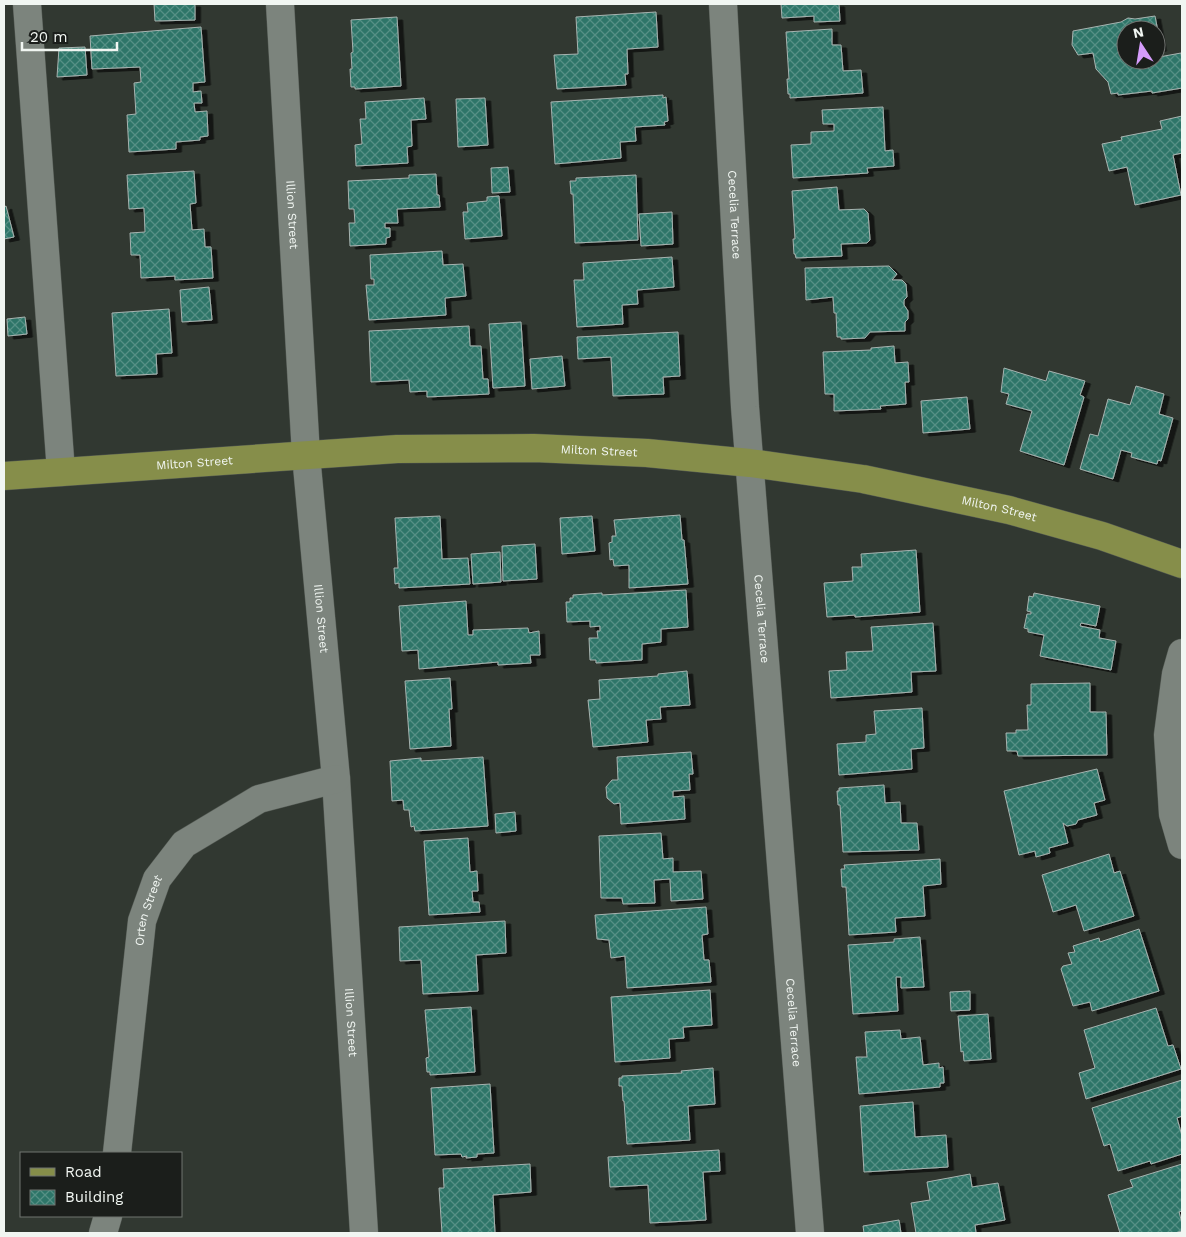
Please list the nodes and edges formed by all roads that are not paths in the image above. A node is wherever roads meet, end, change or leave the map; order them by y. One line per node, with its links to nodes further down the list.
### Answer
1 (27, 4): 6 (street)
2 (280, 4): 4 (street, Illion Street)
3 (723, 4): 5 (street, Cecelia Terrace)
4 (306, 455): 5 (main road, Milton Street); 6 (main road, Milton Street); 10 (street, Illion Street)
5 (750, 463): 8 (main road, Milton Street); 16 (street, Cecelia Terrace)
6 (61, 472): 7 (main road, Milton Street)
7 (4, 476)
8 (1182, 564)
9 (1182, 653): 11 (street)
10 (336, 779): 12 (street, Orten Street); 15 (street, Illion Street)
11 (1182, 845)
12 (117, 1152)
13 (108, 1217): 14 (street)
14 (103, 1233)
15 (364, 1233)
16 (810, 1233)

